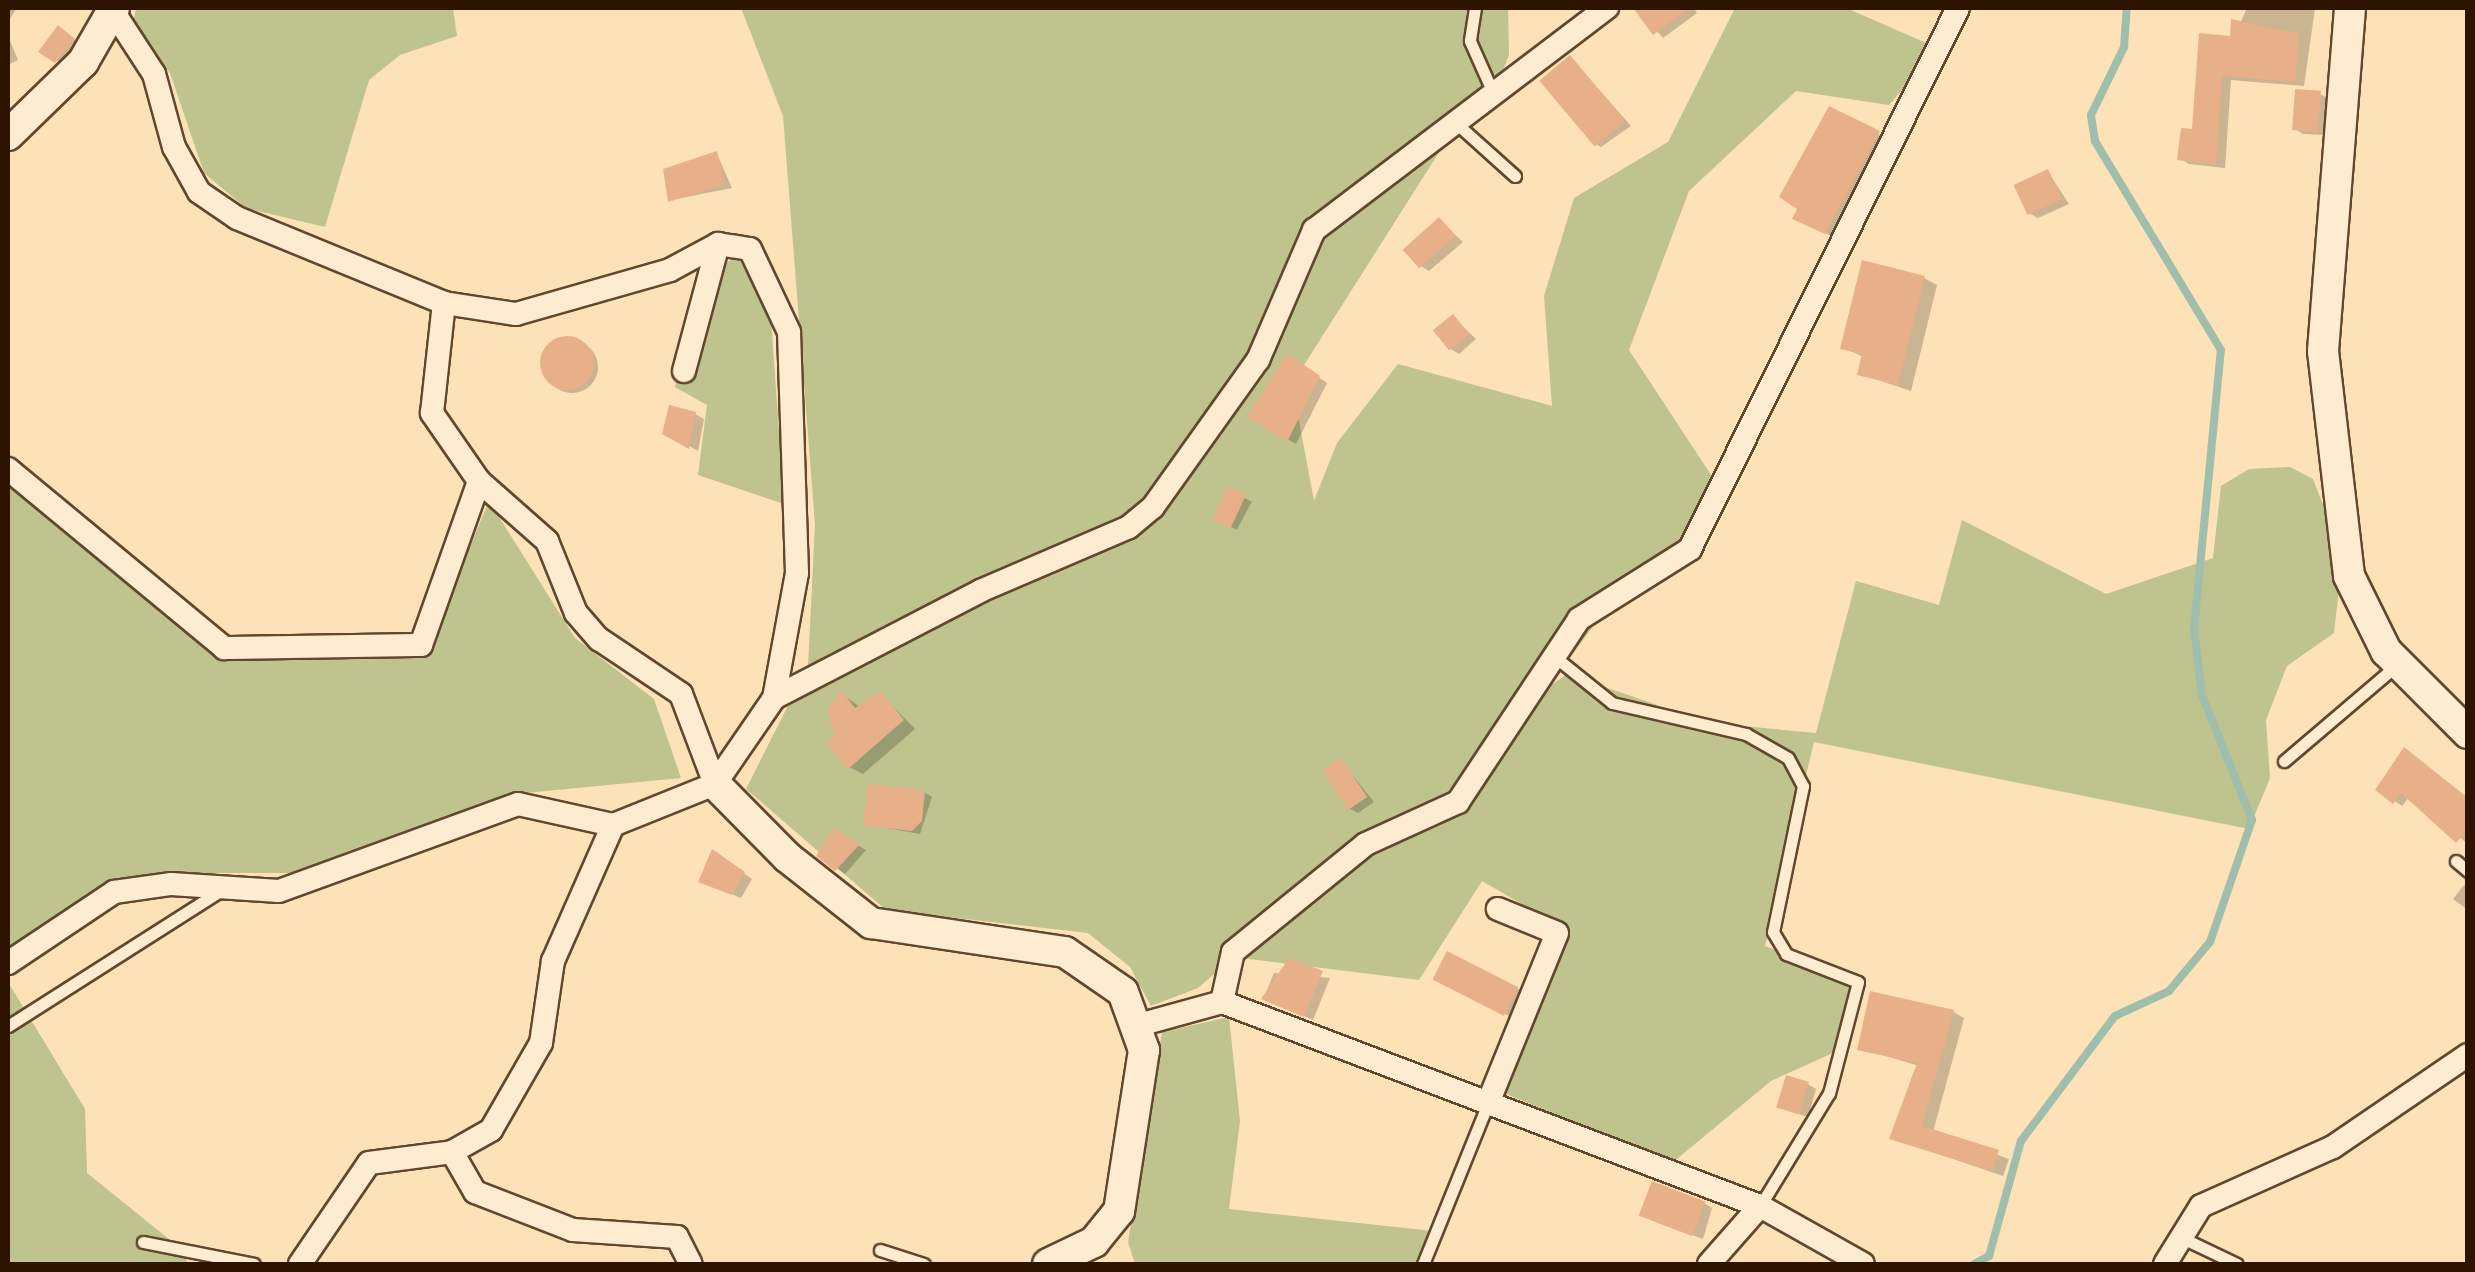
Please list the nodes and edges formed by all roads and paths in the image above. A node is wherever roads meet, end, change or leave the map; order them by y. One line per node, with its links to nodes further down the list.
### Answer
1 (113, 8): 7 (street); 11 (street)
2 (1476, 8): 6 (lane)
3 (1606, 8): 6 (street)
4 (1958, 8): 15 (street)
5 (2350, 8): 16 (street)
6 (1494, 95): 8 (street)
7 (12, 120)
8 (1458, 124): 9 (lane); 17 (street)
9 (1515, 176)
10 (718, 244): 11 (street); 12 (street); 17 (street)
11 (444, 304): 14 (street)
12 (684, 371)
13 (8, 469): 14 (street)
14 (478, 481): 20 (street)
15 (1555, 657): 27 (street); 33 (lane)
16 (2398, 664): 18 (street); 19 (lane)
17 (774, 698): 20 (street)
18 (2468, 733)
19 (2284, 762)
20 (715, 784): 21 (street); 28 (street)
21 (613, 825): 24 (street); 32 (street)
22 (2456, 861): 23 (lane)
23 (2468, 871)
24 (217, 892): 26 (street); 29 (lane)
25 (1498, 910): 31 (street)
26 (8, 963)
27 (1222, 1002): 28 (street); 31 (street)
28 (1139, 1025): 37 (street)
29 (8, 1026)
30 (2468, 1056): 34 (street)
31 (1488, 1103): 33 (street); 42 (lane)
32 (452, 1152): 39 (street); 40 (street)
33 (1760, 1206): 43 (street); 44 (street)
34 (2177, 1236): 45 (street); 46 (lane)
35 (143, 1242): 38 (lane)
36 (880, 1250): 41 (lane)
37 (1065, 1260)
38 (254, 1264)
39 (300, 1264)
40 (691, 1264)
41 (924, 1264)
42 (1424, 1264)
43 (1709, 1264)
44 (1863, 1264)
45 (2165, 1264)
46 (2237, 1264)

